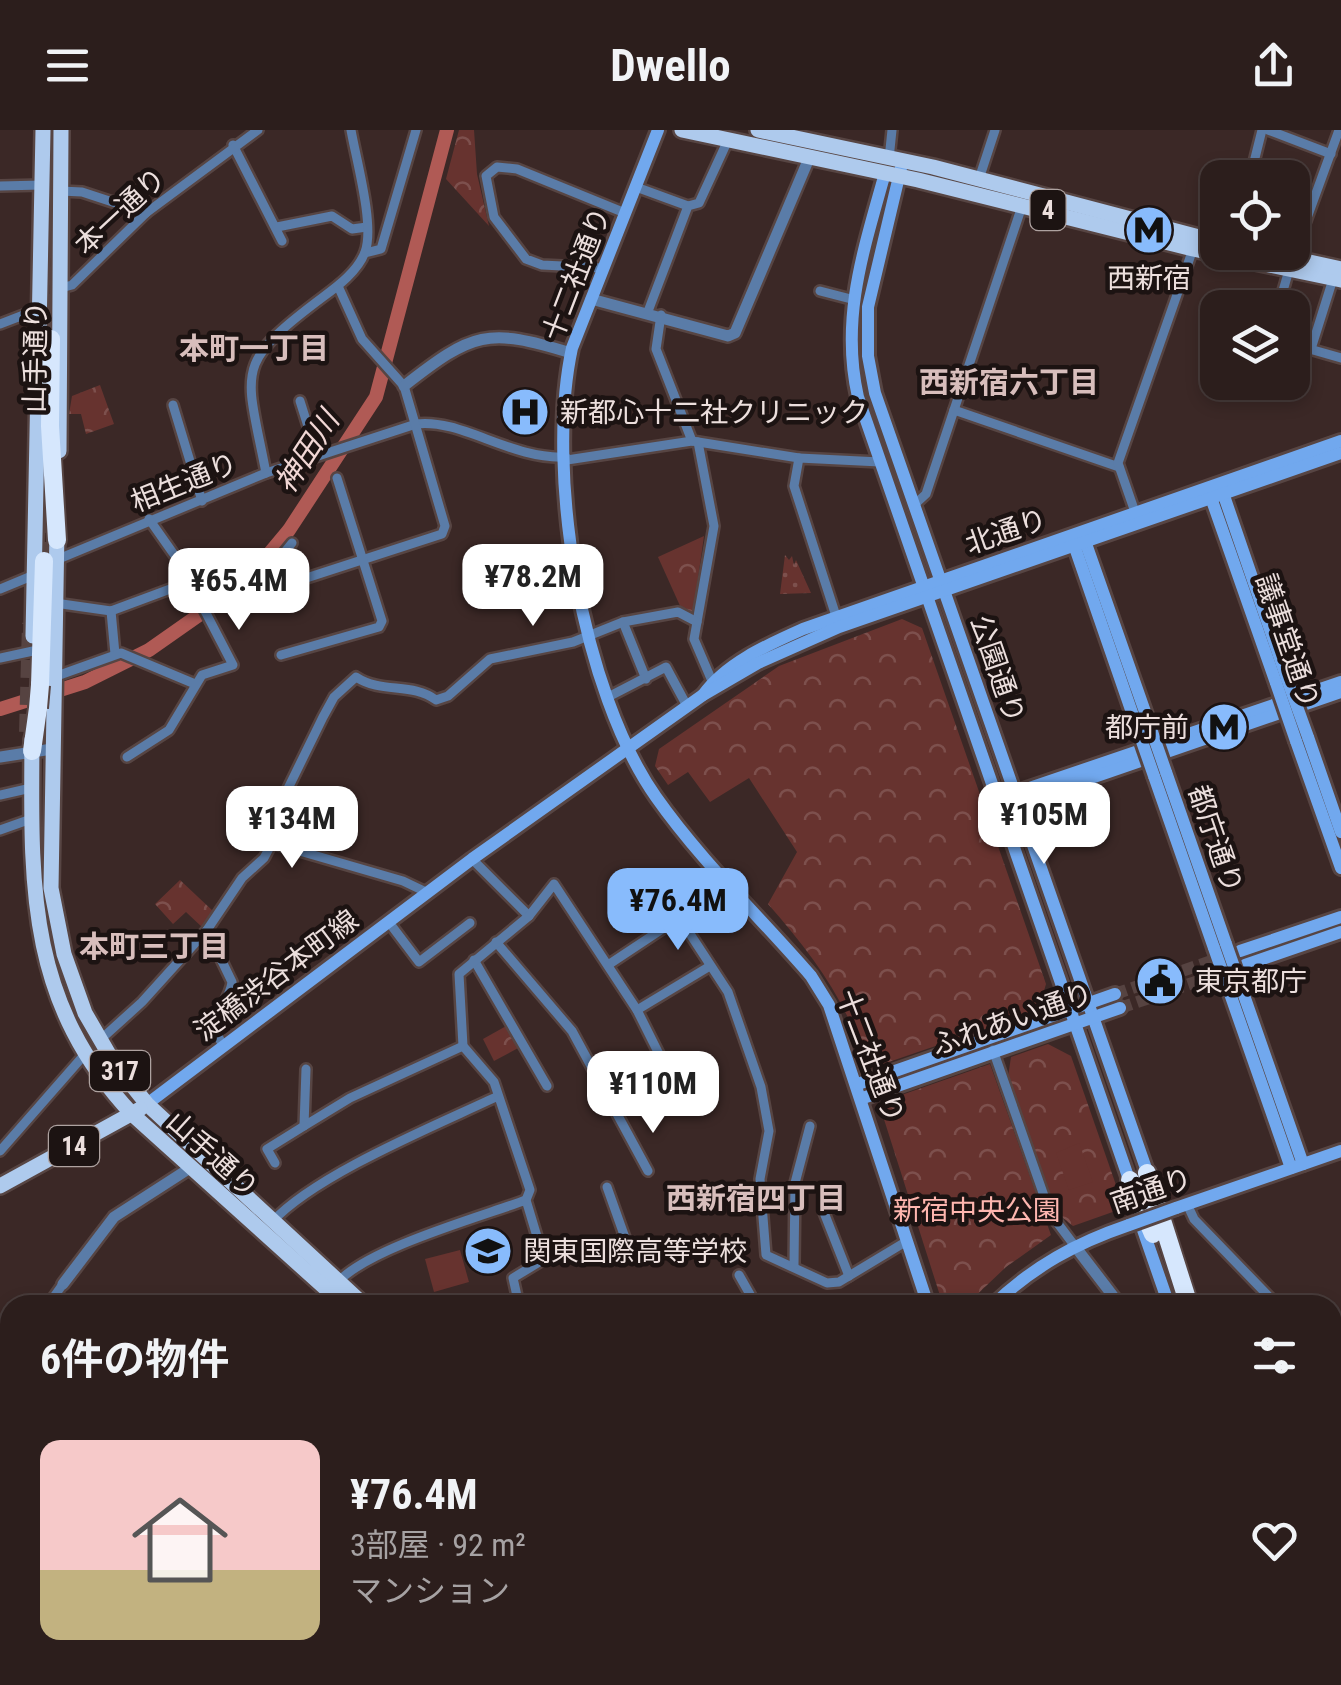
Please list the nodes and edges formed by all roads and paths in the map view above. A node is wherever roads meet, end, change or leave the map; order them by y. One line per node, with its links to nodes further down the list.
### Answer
1 (43, 130): 23 (main road, 山手通り)
2 (62, 130): 26 (main road, 山手通り)
3 (258, 130): 13 (street, 本一通り)
4 (351, 130): 32 (street)
5 (416, 130): 39 (street)
6 (658, 130): 25 (main road, 十二社通り)
7 (682, 130): 15 (main road, 4)
8 (758, 130): 14 (main road, 4)
9 (892, 130): 20 (street)
10 (995, 130): 22 (street)
11 (1265, 130): 17 (street); 19 (street)
12 (1339, 130): 17 (street)
13 (246, 134): 16 (street, 本一通り)
14 (794, 134): 20 (main road, 4)
15 (728, 140): 18 (main road, 4); 28 (street)
16 (233, 146): 30 (street, 本一通り); 33 (street)
17 (1331, 154): 29 (street)
18 (810, 156): 20 (main road, 4); 50 (street)
19 (1256, 160)
20 (887, 166): 21 (main road, 4); 22 (main road, 4); 47 (main road, 公園通り)
21 (902, 176): 27 (main road, 4); 73 (main road, 公園通り)
22 (979, 179): 34 (main road, 4)
23 (42, 185): 24 (street); 48 (main road, 山手通り)
24 (0, 186)
25 (636, 187): 28 (street); 31 (main road, 十二社通り)
26 (61, 191): 30 (street); 44 (main road, 山手通り)
27 (1028, 205): 37 (main road, 4); 59 (street)
28 (688, 206): 49 (street)
29 (1310, 211)
30 (146, 213): 44 (street, 本一通り)
31 (626, 213): 40 (main road, 十二社通り); 40 (street)
32 (367, 226): 33 (street); 39 (street)
33 (278, 228): 36 (street)
34 (1185, 229): 35 (main road, 4); 37 (street)
35 (1200, 235)
36 (282, 241)
37 (1192, 249): 38 (main road, 4); 68 (street)
38 (1200, 250)
39 (365, 253): 43 (street)
40 (603, 268): 46 (main road, 十二社通り)
41 (1310, 269): 42 (main road, 4)
42 (1338, 276): 53 (street)
43 (338, 286): 56 (street); 69 (street)
44 (61, 288): 52 (main road, 山手通り)
45 (820, 291): 47 (street)
46 (591, 299): 49 (street); 54 (main road, 十二社通り)
47 (851, 299): 67 (main road, 公園通り)
48 (40, 309): 51 (street); 52 (main road, 山手通り)
49 (646, 314): 50 (street)
50 (661, 315): 62 (street)
51 (0, 324)
52 (50, 338): 77 (highway); 81 (main road, 山手通り)
53 (1311, 349): 55 (street)
54 (570, 353): 56 (street); 66 (main road, 十二社通り)
55 (1341, 358)
56 (404, 386): 60 (street)
57 (300, 402): 64 (street)
58 (173, 404): 72 (street)
59 (954, 410): 68 (street); 73 (street)
60 (416, 424): 64 (street, 相生通り); 66 (street); 80 (street)
61 (1341, 441): 71 (main road, 北通り)
62 (695, 442): 65 (street); 66 (street); 91 (street)
63 (1341, 453): 71 (main road, 北通り)
64 (317, 455): 69 (street, 相生通り)
65 (799, 458): 67 (street); 89 (street)
66 (566, 459): 92 (main road, 十二社通り)
67 (880, 462): 85 (main road, 公園通り)
68 (1119, 467): 74 (street)
69 (264, 474): 72 (street, 相生通り)
70 (336, 478): 80 (street)
71 (1215, 491): 74 (main road, 北通り); 76 (main road, 北通り); 107 (main road, 議事堂通り, bridge)
72 (202, 501): 75 (street, 相生通り)
73 (914, 505): 83 (main road, 公園通り)
74 (1135, 512): 76 (main road, 北通り)
75 (149, 520): 81 (street, 相生通り); 82 (street)
76 (1078, 538): 83 (main road, 北通り); 157 (main road, 都庁通り, bridge)
77 (57, 540): 81 (main road, 山手通り)
78 (292, 543): 79 (street)
79 (283, 554)
80 (363, 560): 86 (street); 95 (street)
81 (45, 565): 84 (street, 相生通り); 87 (main road, 山手通り); 93 (main road, 山手通り); 100 (highway)
82 (189, 582): 88 (street); 101 (street)
83 (942, 585): 85 (main road, 北通り); 115 (main road, 公園通り)
84 (0, 590)
85 (925, 591): 89 (main road, 北通り); 104 (main road, 北通り); 116 (main road, 公園通り)
86 (254, 595)
87 (56, 603): 88 (street); 100 (main road, 山手通り)
88 (111, 611): 94 (street)
89 (836, 616): 98 (main road, 北通り)
90 (623, 622): 91 (street); 92 (street); 97 (street)
91 (696, 622): 98 (street)
92 (587, 636): 103 (main road, 十二社通り); 120 (street)
93 (33, 652): 96 (street); 100 (main road, 山手通り)
94 (118, 654): 100 (street); 101 (street)
95 (281, 655)
96 (0, 658)
97 (646, 679): 103 (street); 105 (street)
98 (712, 682): 104 (main road, 北通り)
99 (1341, 682): 115 (main road)
100 (44, 683): 106 (highway, bridge)
101 (195, 684): 112 (street)
102 (1341, 692): 115 (main road)
103 (610, 696): 108 (main road, 十二社通り)
104 (702, 696): 105 (main road, 北通り)
105 (688, 706): 108 (main road, 北通り)
106 (41, 707): 109 (main road, 山手通り / 317); 110 (highway)
107 (1302, 739): 119 (main road, 議事堂通り); 122 (main road, 議事堂通り)
108 (630, 746): 121 (main road, 淀橋渋谷本町線); 123 (main road, 十二社通り)
109 (52, 748): 110 (street); 140 (main road, 山手通り / 317)
110 (32, 752): 111 (street); 113 (main road, 山手通り / 317)
111 (0, 757)
112 (127, 757)
113 (31, 788): 114 (street); 117 (main road, 山手通り / 317)
114 (0, 795)
115 (1017, 798): 116 (main road); 138 (main road, 公園通り)
116 (999, 804): 139 (main road, 公園通り)
117 (31, 819): 118 (street); 144 (main road, 山手通り / 317)
118 (0, 830)
119 (1341, 832)
120 (272, 844): 124 (street); 130 (street)
121 (472, 859): 124 (main road, 淀橋渋谷本町線); 125 (street)
122 (1341, 868)
123 (730, 884): 127 (street); 148 (main road, 十二社通り)
124 (426, 892): 128 (main road, 淀橋渋谷本町線)
125 (529, 916): 132 (street); 134 (street)
126 (1341, 916): 131 (main road)
127 (679, 917): 134 (street); 135 (street)
128 (388, 921): 129 (street); 142 (main road, 淀橋渋谷本町線)
129 (470, 923)
130 (207, 930): 140 (street); 142 (street)
131 (1341, 932)
132 (496, 942): 133 (street); 159 (street)
133 (474, 960): 143 (street); 146 (street)
134 (608, 964): 137 (street)
135 (710, 966): 137 (street); 171 (street)
136 (1118, 1001): 138 (main road, ふれあい通り)
137 (636, 1010): 147 (street)
138 (1091, 1011): 139 (main road, ふれあい通り); 160 (main road, 公園通り)
139 (1073, 1017): 141 (main road, ふれあい通り); 160 (main road, 公園通り)
140 (99, 1041): 150 (main road, 山手通り / 317)
141 (991, 1045): 148 (main road, ふれあい通り); 169 (street)
142 (224, 1046): 150 (main road, 淀橋渋谷本町線)
143 (463, 1046): 149 (street); 152 (street)
144 (86, 1054): 151 (main road, 山手通り / 317); 155 (street)
145 (306, 1069): 152 (street)
146 (547, 1086)
147 (676, 1088)
148 (861, 1091): 168 (main road, 十二社通り)
149 (498, 1096): 163 (street); 167 (street)
150 (148, 1104): 151 (main road, 14); 167 (main road, 山手通り / 317)
151 (132, 1114): 158 (main road, 山手通り / 317); 161 (main road, 14)
152 (304, 1126): 156 (street)
153 (810, 1126): 171 (street)
154 (1341, 1151): 157 (main road, 南通り)
155 (0, 1152)
156 (275, 1163)
157 (1297, 1166): 164 (main road, 南通り)
158 (190, 1168): 175 (street); 177 (main road, 山手通り / 317)
159 (648, 1171)
160 (1139, 1177): 166 (highway); 184 (main road, 公園通り); 187 (main road, 公園通り)
161 (0, 1186)
162 (607, 1187): 170 (street)
163 (526, 1200): 174 (street); 179 (street)
164 (1182, 1206): 169 (main road, 南通り, bridge); 188 (street)
165 (823, 1210): 173 (street)
166 (1154, 1221): 185 (highway); 186 (highway)
167 (272, 1222): 174 (main road, 山手通り / 317)
168 (907, 1241): 173 (street); 181 (main road, 十二社通り)
169 (1074, 1245): 182 (main road, 南通り); 183 (street)
170 (628, 1246)
171 (794, 1265): 173 (street)
172 (739, 1275): 180 (street)
173 (850, 1276)
174 (338, 1282): 178 (main road, 山手通り / 317)
175 (63, 1284): 176 (street)
176 (55, 1295)
177 (333, 1295)
178 (353, 1295)
179 (517, 1295)
180 (750, 1295)
181 (925, 1295)
182 (1004, 1295)
183 (1112, 1295)
184 (1167, 1295)
185 (1175, 1295)
186 (1185, 1295)
187 (1193, 1295)
188 (1267, 1295)

